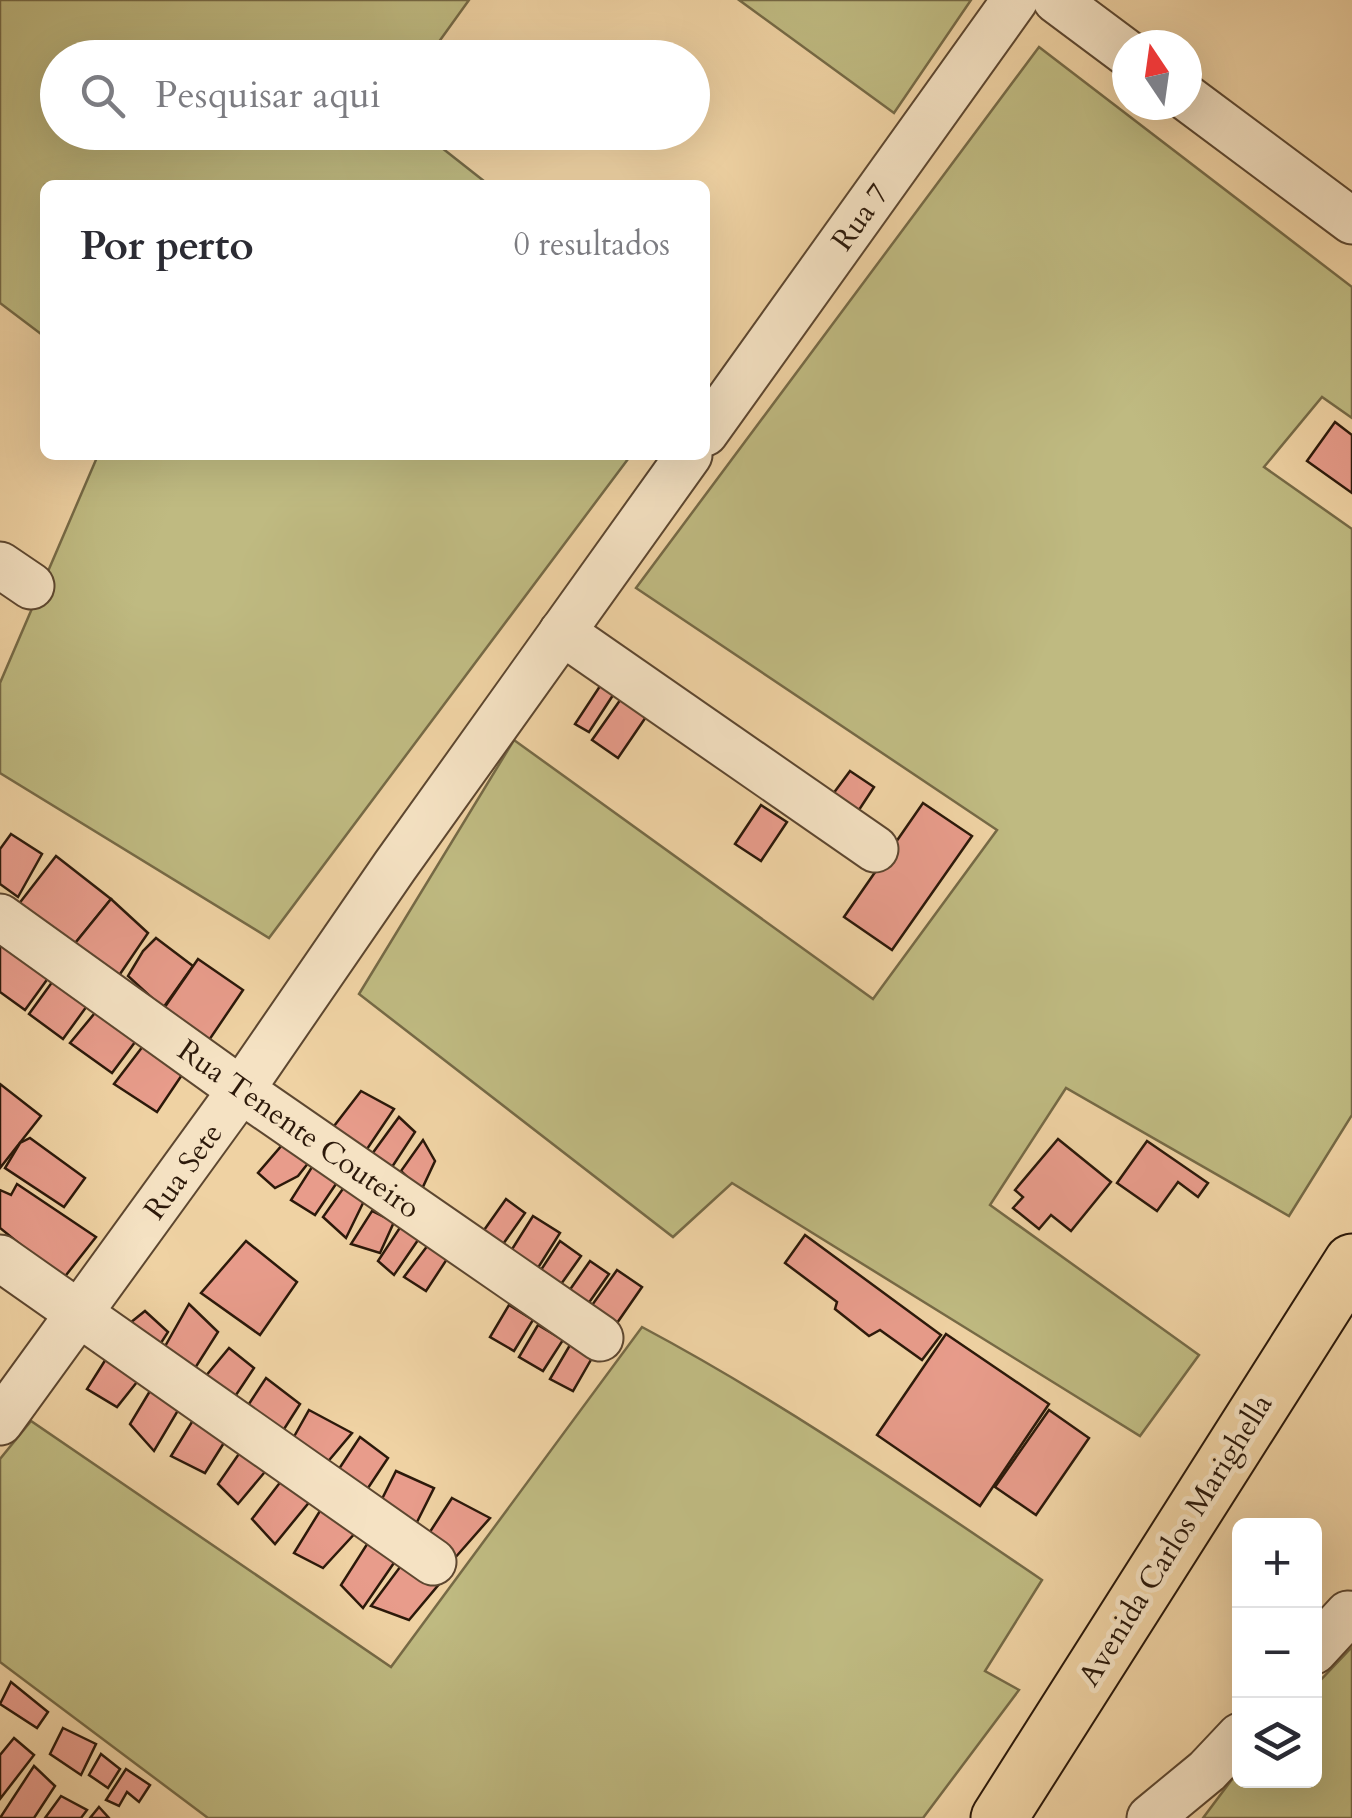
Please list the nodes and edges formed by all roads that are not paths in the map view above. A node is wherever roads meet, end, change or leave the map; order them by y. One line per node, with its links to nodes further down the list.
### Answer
1 (1015, 0): 6 (street, Rua 7)
2 (1056, 0): 3 (street)
3 (1112, 42)
4 (1202, 109): 5 (street)
5 (1352, 221)
6 (710, 426)
7 (685, 460): 8 (street)
8 (562, 632): 9 (street); 11 (street, Rua Sete)
9 (875, 849)
10 (0, 916): 11 (street, Rua Tenente Couteiro)
11 (241, 1090): 14 (street, Rua Sete); 15 (street, Rua Tenente Couteiro)
12 (0, 1258): 14 (street)
13 (1352, 1262): 21 (main road, Avenida Carlos Marighella)
14 (79, 1315): 16 (street, Rua Sete); 17 (street)
15 (600, 1338)
16 (0, 1422)
17 (433, 1562)
18 (1348, 1614): 19 (street)
19 (1322, 1642)
20 (1232, 1744): 22 (street)
21 (999, 1818)
22 (1150, 1818)

